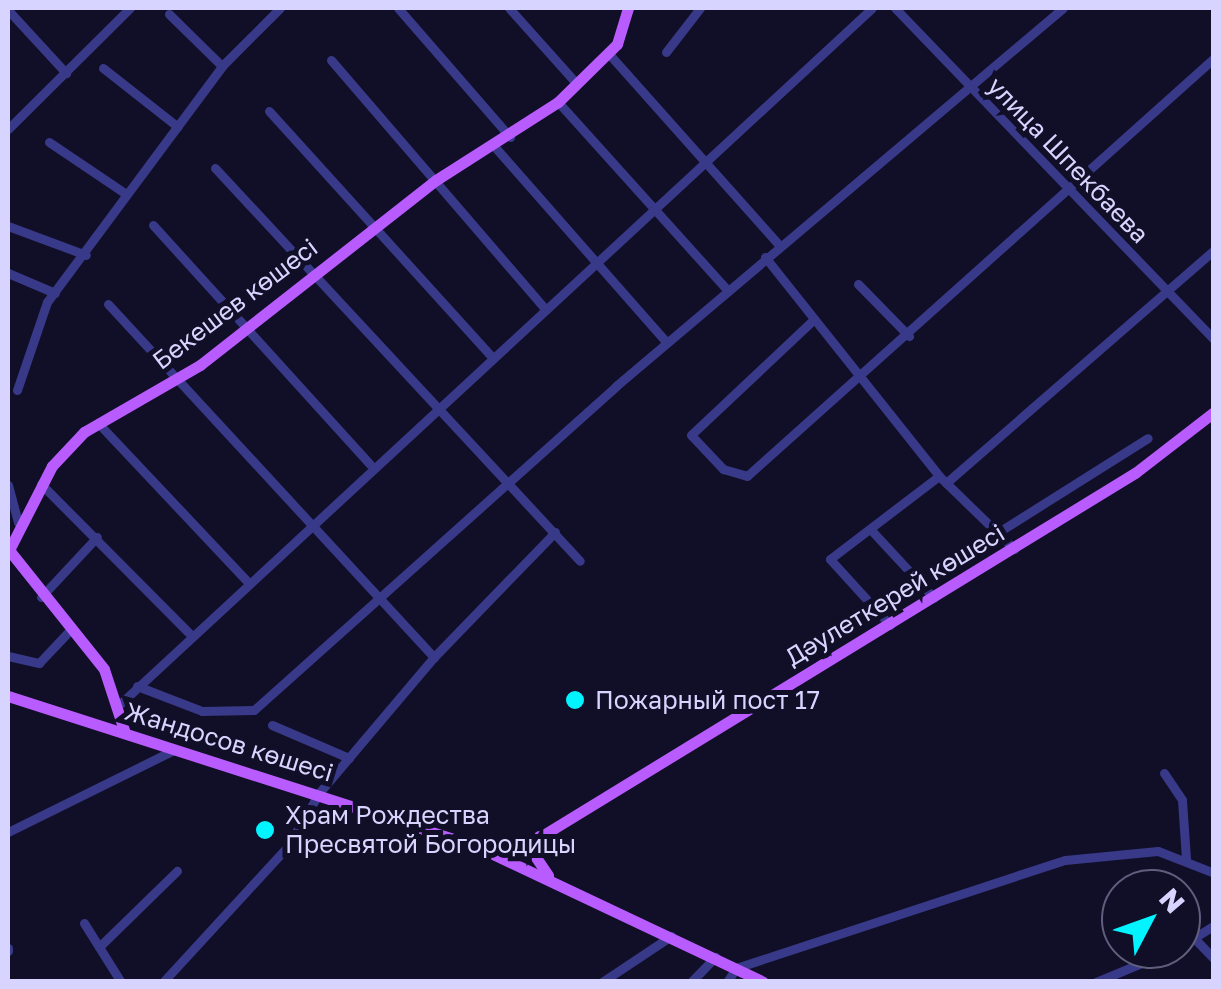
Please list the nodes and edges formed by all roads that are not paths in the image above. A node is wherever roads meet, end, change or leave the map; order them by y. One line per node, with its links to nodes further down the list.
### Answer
1 (280, 8): 17 (street)
2 (398, 8): 26 (street)
3 (509, 8): 20 (street)
4 (619, 8): 11 (street)
5 (700, 8): 13 (street)
6 (872, 8): 29 (street)
7 (895, 8): 21 (street, улица Шпекбаева)
8 (1063, 8): 21 (street)
9 (125, 9): 19 (street)
10 (8, 10): 19 (street)
11 (628, 13): 14 (main road, Бекешев көшесі)
12 (169, 14): 17 (street)
13 (666, 52)
14 (608, 54): 20 (main road, Бекешев көшесі); 29 (street)
15 (1214, 58): 32 (street)
16 (331, 60): 31 (street)
17 (222, 66): 25 (street)
18 (102, 68): 25 (street)
19 (66, 72): 24 (street)
20 (577, 84): 22 (main road, Бекешев көшесі)
21 (972, 90): 32 (street, улица Шпекбаева); 38 (street)
22 (558, 102): 26 (main road, Бекешев көшесі); 34 (street)
23 (268, 111): 36 (street)
24 (8, 127)
25 (178, 128): 33 (street)
26 (510, 136): 28 (main road, Бекешев көшесі)
27 (49, 142): 33 (street)
28 (494, 146): 31 (main road, Бекешев көшесі); 42 (street)
29 (705, 158): 34 (street); 38 (street)
30 (215, 168): 43 (street)
31 (436, 180): 36 (main road, Бекешев көшесі); 50 (street)
32 (1067, 192): 47 (street, улица Шпекбаева); 53 (street)
33 (126, 194): 40 (street)
34 (655, 210): 42 (street); 46 (street)
35 (154, 224): 52 (street)
36 (375, 225): 43 (main road, Бекешев көшесі); 56 (street)
37 (8, 226): 40 (street)
38 (780, 246): 41 (street)
39 (1214, 250): 47 (street)
40 (86, 254): 48 (street)
41 (765, 258): 46 (street); 51 (street)
42 (597, 264): 50 (street); 55 (street)
43 (313, 272): 52 (main road, Бекешев көшесі); 60 (street)
44 (8, 273): 48 (street)
45 (858, 284): 53 (street)
46 (727, 290): 55 (street)
47 (1170, 290): 54 (street, улица Шпекбаева); 65 (street)
48 (55, 293): 59 (street)
49 (108, 304): 57 (street)
50 (545, 308): 56 (street)
51 (812, 321): 58 (street); 58 (street)
52 (249, 328): 57 (main road, Бекешев көшесі); 64 (street)
53 (909, 336): 58 (street)
54 (1214, 340)
55 (666, 342): 66 (street)
56 (493, 358): 60 (street)
57 (176, 379): 62 (main road, Бекешев көшесі); 70 (street)
58 (860, 380): 65 (street)
59 (17, 390)
60 (441, 406): 64 (street); 66 (street)
61 (1214, 412): 75 (main road, Дәулеткерей көшесі)
62 (98, 423): 67 (main road, Бекешев көшесі); 77 (street)
63 (1148, 438): 73 (street)
64 (370, 464): 70 (street)
65 (942, 480): 71 (street); 73 (street)
66 (510, 481): 72 (street); 80 (street)
67 (40, 484): 69 (main road, Бекешев көшесі); 74 (street)
68 (8, 485): 69 (street)
69 (18, 523): 78 (main road)
70 (313, 523): 77 (street); 80 (street)
71 (872, 531): 79 (street); 81 (street)
72 (555, 532): 76 (street); 85 (street)
73 (998, 534): 75 (street)
74 (97, 537): 78 (street); 83 (street)
75 (1014, 549): 79 (main road, Дәулеткерей көшесі)
76 (580, 560)
77 (249, 583): 83 (street)
78 (40, 597): 82 (main road)
79 (934, 598): 81 (main road, Дәулеткерей көшесі)
80 (379, 599): 85 (street); 86 (street)
81 (890, 625): 96 (main road, Дәулеткерей көшесі)
82 (72, 628): 84 (street); 88 (main road)
83 (189, 633): 86 (street)
84 (8, 656)
85 (434, 657): 92 (street)
86 (137, 686): 88 (street)
87 (8, 696): 90 (main road, Жандосов көшесі)
88 (122, 704): 90 (main road)
89 (272, 725): 92 (street)
90 (125, 733): 91 (main road, Жандосов көшесі)
91 (176, 749): 94 (main road, Жандосов көшесі); 95 (street)
92 (348, 758): 94 (street)
93 (1164, 773): 99 (street)
94 (319, 793): 97 (main road, Жандосов көшесі); 110 (street)
95 (8, 832)
96 (539, 836): 97 (main road); 98 (main road, Дәулеткерей көшесі); 102 (main road)
97 (478, 848): 98 (main road, Жандосов көшесі)
98 (504, 859): 102 (main road, Жандосов көшесі)
99 (1186, 860): 101 (street); 107 (street)
100 (177, 871): 105 (street)
101 (1214, 873)
102 (552, 879): 104 (main road, Жандосов көшесі)
103 (84, 923): 105 (street)
104 (671, 936): 106 (main road, Жандосов көшесі); 111 (street)
105 (98, 947): 109 (street)
106 (715, 958): 107 (main road, Жандосов көшесі); 112 (street)
107 (736, 968): 113 (street); 114 (main road, Жандосов көшесі)
108 (1126, 969): 115 (street)
109 (120, 982)
110 (163, 982)
111 (602, 982)
112 (691, 982)
113 (727, 982)
114 (763, 982)
115 (1096, 982)

